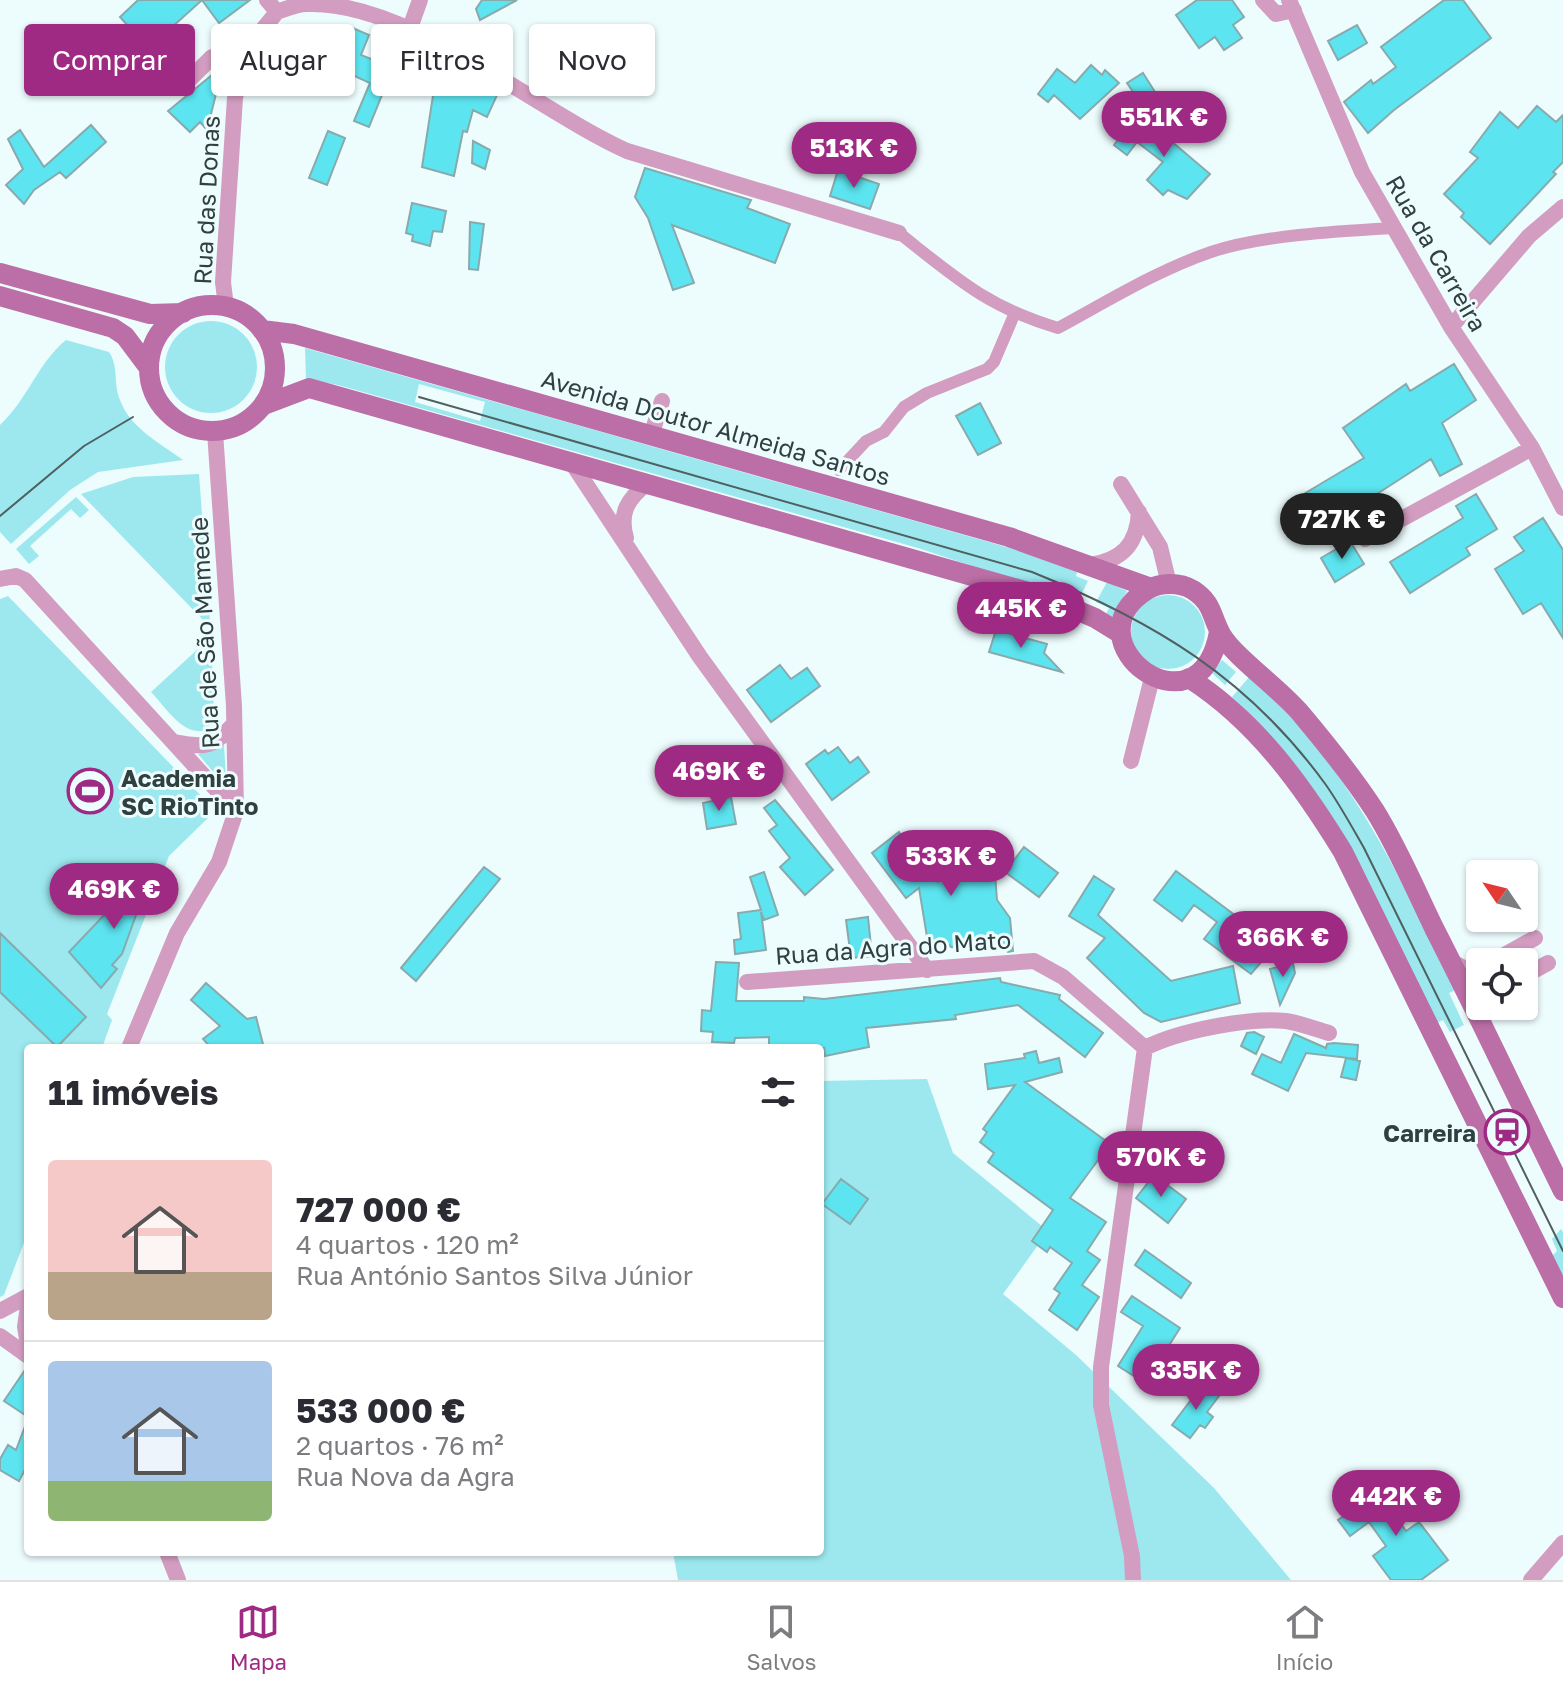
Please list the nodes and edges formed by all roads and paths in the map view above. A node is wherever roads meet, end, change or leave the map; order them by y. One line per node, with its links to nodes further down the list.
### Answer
1 (420, 0): 7 (street)
2 (1263, 0): 3 (street, Rua da Carreira)
3 (1291, 5): 13 (street, Rua da Carreira)
4 (272, 6): 5 (street, Rua das Donas); 6 (street)
5 (261, 24)
6 (396, 24)
7 (411, 24)
8 (211, 58): 9 (street)
9 (195, 74)
10 (513, 86): 14 (street)
11 (235, 96): 17 (street, Rua das Donas)
12 (1563, 207): 20 (street)
13 (1393, 228): 19 (street); 20 (street, Rua da Carreira)
14 (899, 233): 19 (street)
15 (0, 273): 18 (main road)
16 (0, 296): 22 (main road)
17 (226, 307): 18 (main road); 21 (main road)
18 (183, 313): 22 (main road)
19 (1014, 315): 29 (street)
20 (1451, 327): 27 (street, Rua da Carreira)
21 (262, 330): 24 (main road); 26 (main road, Avenida Doutor Almeida Santos)
22 (149, 368): 25 (main road)
23 (662, 401): 26 (street)
24 (264, 405): 25 (main road); 28 (main road)
25 (215, 432): 43 (street, Rua de São Mamede)
26 (651, 436): 36 (main road, Avenida Doutor Almeida Santos)
27 (1532, 448): 32 (street, Rua da Carreira); 34 (street)
28 (572, 463): 30 (main road); 35 (street)
29 (839, 470)
30 (648, 483): 35 (street); 40 (main road)
31 (1121, 484): 33 (street)
32 (1563, 508)
33 (1139, 512): 36 (street); 38 (street)
34 (1365, 539)
35 (629, 548): 53 (street)
36 (1090, 565): 38 (main road, Avenida Doutor Almeida Santos)
37 (0, 579): 44 (street)
38 (1160, 586): 39 (main road); 40 (main road)
39 (1219, 632): 42 (main road); 49 (main road)
40 (1121, 634): 41 (main road)
41 (1152, 678): 42 (main road); 45 (street)
42 (1189, 678): 62 (main road)
43 (234, 724): 44 (street); 46 (street, Rua de São Mamede)
44 (174, 742): 46 (street)
45 (1131, 761)
46 (236, 811): 58 (street, Rua de São Mamede)
47 (1535, 938): 48 (street)
48 (1517, 948)
49 (1451, 961): 51 (street); 55 (main road)
50 (1548, 963): 52 (street)
51 (1466, 968)
52 (1538, 968)
53 (927, 970): 54 (street, Rua da Agra do Mato); 59 (street, Rua da Agra do Mato)
54 (747, 982)
55 (1466, 986)
56 (1485, 1020): 60 (main road)
57 (1329, 1033): 59 (street)
58 (131, 1044)
59 (1145, 1048): 69 (street)
60 (1563, 1191)
61 (24, 1298): 63 (street)
62 (1563, 1298)
63 (0, 1311)
64 (0, 1336): 65 (street)
65 (24, 1353)
66 (1563, 1543): 70 (street)
67 (169, 1556): 68 (street)
68 (178, 1580)
69 (1133, 1580)
70 (1531, 1580)

